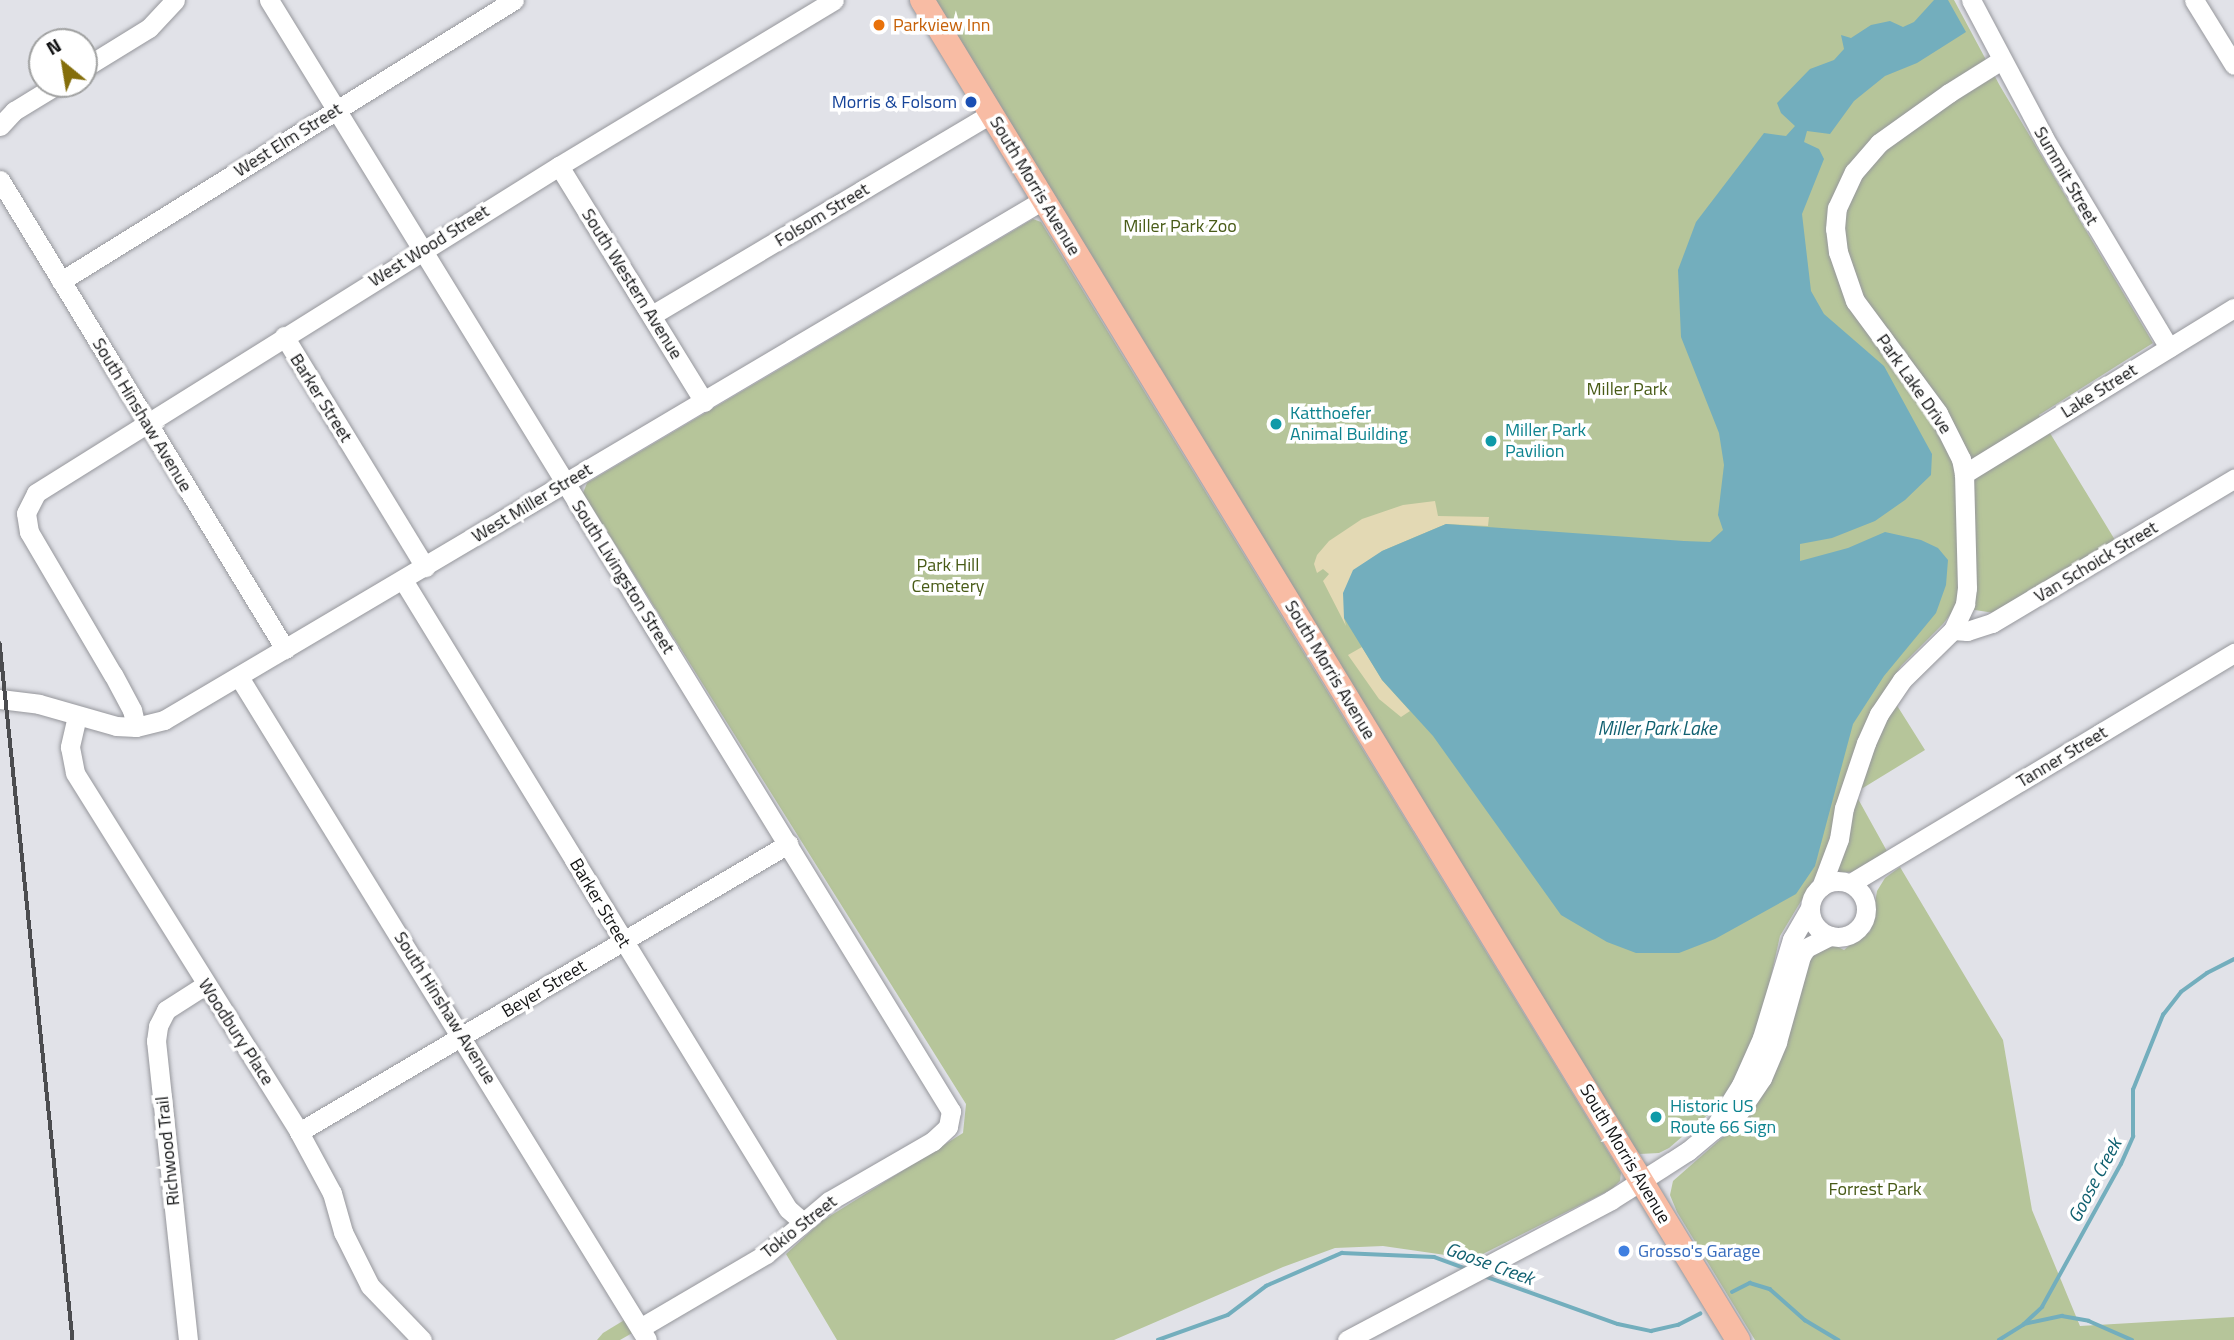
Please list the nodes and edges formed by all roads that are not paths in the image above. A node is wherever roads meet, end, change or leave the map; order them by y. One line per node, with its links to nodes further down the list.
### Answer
1 (175, 0): 8 (street)
2 (269, 0): 12 (street, South Livingston Street)
3 (514, 0): 12 (street, West Elm Street)
4 (834, 0): 15 (street, West Wood Street)
5 (922, 0): 13 (main road, South Morris Avenue)
6 (1970, 0): 9 (street, Summit Street)
7 (2194, 0): 10 (street)
8 (98, 59)
9 (2000, 61): 23 (street, Summit Street); 26 (street, Park Lake Drive)
10 (2234, 65)
11 (35, 98): 14 (street)
12 (335, 110): 18 (street, South Livingston Street); 19 (street, West Elm Street)
13 (991, 114): 17 (main road, South Morris Avenue); 21 (street, Folsom Street)
14 (0, 126)
15 (559, 166): 18 (street, West Wood Street); 21 (street, South Western Avenue)
16 (0, 180): 19 (street, South Hinshaw Avenue)
17 (1043, 200): 24 (street, West Miller Street); 52 (main road, South Morris Avenue)
18 (422, 250): 22 (street, West Wood Street); 28 (street, South Livingston Street)
19 (61, 281): 25 (street, South Hinshaw Avenue)
20 (2234, 308): 23 (street, Lake Street)
21 (652, 315): 24 (street, South Western Avenue)
22 (284, 336): 25 (street, West Wood Street); 29 (street, Barker Street)
23 (2169, 348): 26 (street, Lake Street)
24 (704, 402): 28 (street, West Miller Street)
25 (145, 422): 32 (street, South Hinshaw Avenue); 37 (street, West Wood Street)
26 (1964, 474): 31 (street, Park Lake Drive)
27 (2234, 479): 31 (street, Van Schoick Street)
28 (565, 483): 29 (street, West Miller Street); 39 (street, South Livingston Street)
29 (425, 567): 30 (street, West Miller Street)
30 (403, 580): 32 (street, West Miller Street); 46 (street, Barker Street)
31 (1953, 630): 38 (street, Park Lake Drive)
32 (285, 649): 34 (street, West Miller Street)
33 (2234, 653): 40 (street, Tanner Street)
34 (239, 677): 37 (street, West Miller Street); 48 (street, South Hinshaw Avenue)
35 (0, 699): 36 (street, West Miller Street)
36 (77, 716): 37 (street, West Miller Street); 47 (street, Woodbury Place)
37 (136, 727)
38 (1839, 839): 41 (street, Park Lake Drive); 42 (street, Park Lake Drive)
39 (788, 844): 46 (street, Beyer Street); 49 (street, South Livingston Street)
40 (1890, 862): 41 (street, Tanner Street); 43 (street, Tanner Street)
41 (1849, 883): 42 (street); 43 (street)
42 (1821, 887): 44 (street)
43 (1865, 900): 45 (street)
44 (1810, 908): 45 (street); 50 (street)
45 (1830, 936): 50 (street)
46 (624, 941): 48 (street, Beyer Street); 53 (street, Barker Street)
47 (205, 985): 51 (street, Woodbury Place); 55 (street, Richwood Trail)
48 (463, 1037): 51 (street, Beyer Street); 54 (street, South Hinshaw Avenue)
49 (952, 1119): 53 (street, Tokio Street)
50 (1713, 1130): 52 (street)
51 (299, 1132): 56 (street, Woodbury Place)
52 (1642, 1182): 57 (street); 58 (main road, South Morris Avenue)
53 (803, 1222): 54 (street, Tokio Street)
54 (644, 1334)
55 (188, 1340)
56 (422, 1340)
57 (1347, 1340)
58 (1738, 1340)

